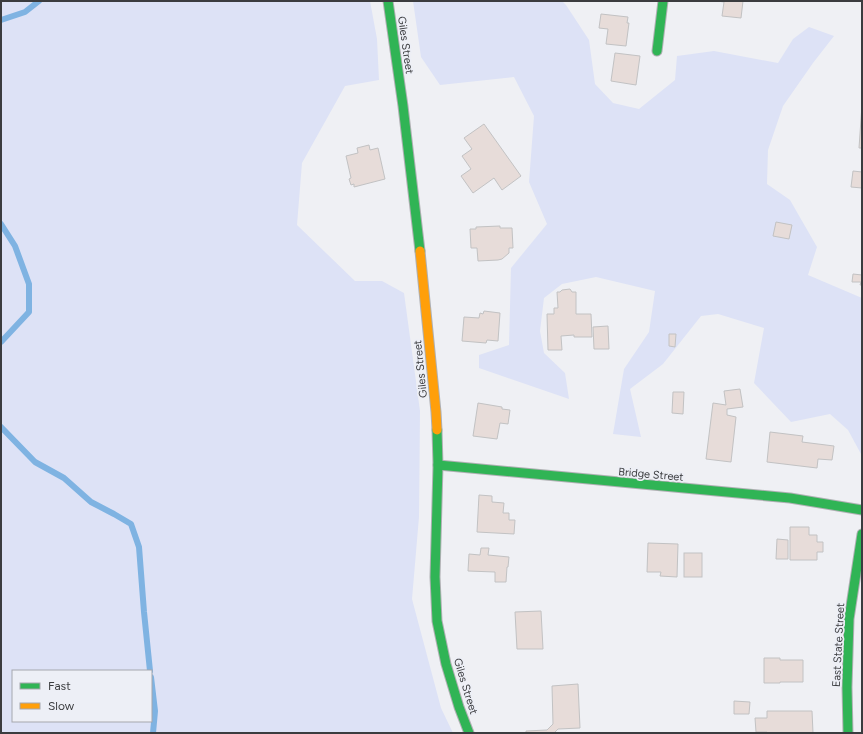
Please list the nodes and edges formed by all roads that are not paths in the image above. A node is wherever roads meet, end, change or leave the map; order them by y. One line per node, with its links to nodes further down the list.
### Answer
1 (388, 1): 4 (main road, Giles Street)
2 (663, 1): 3 (main road)
3 (657, 51)
4 (438, 465): 5 (main road, Bridge Street); 7 (main road, Giles Street)
5 (862, 510)
6 (862, 534): 8 (main road, East State Street)
7 (469, 733)
8 (848, 733)

